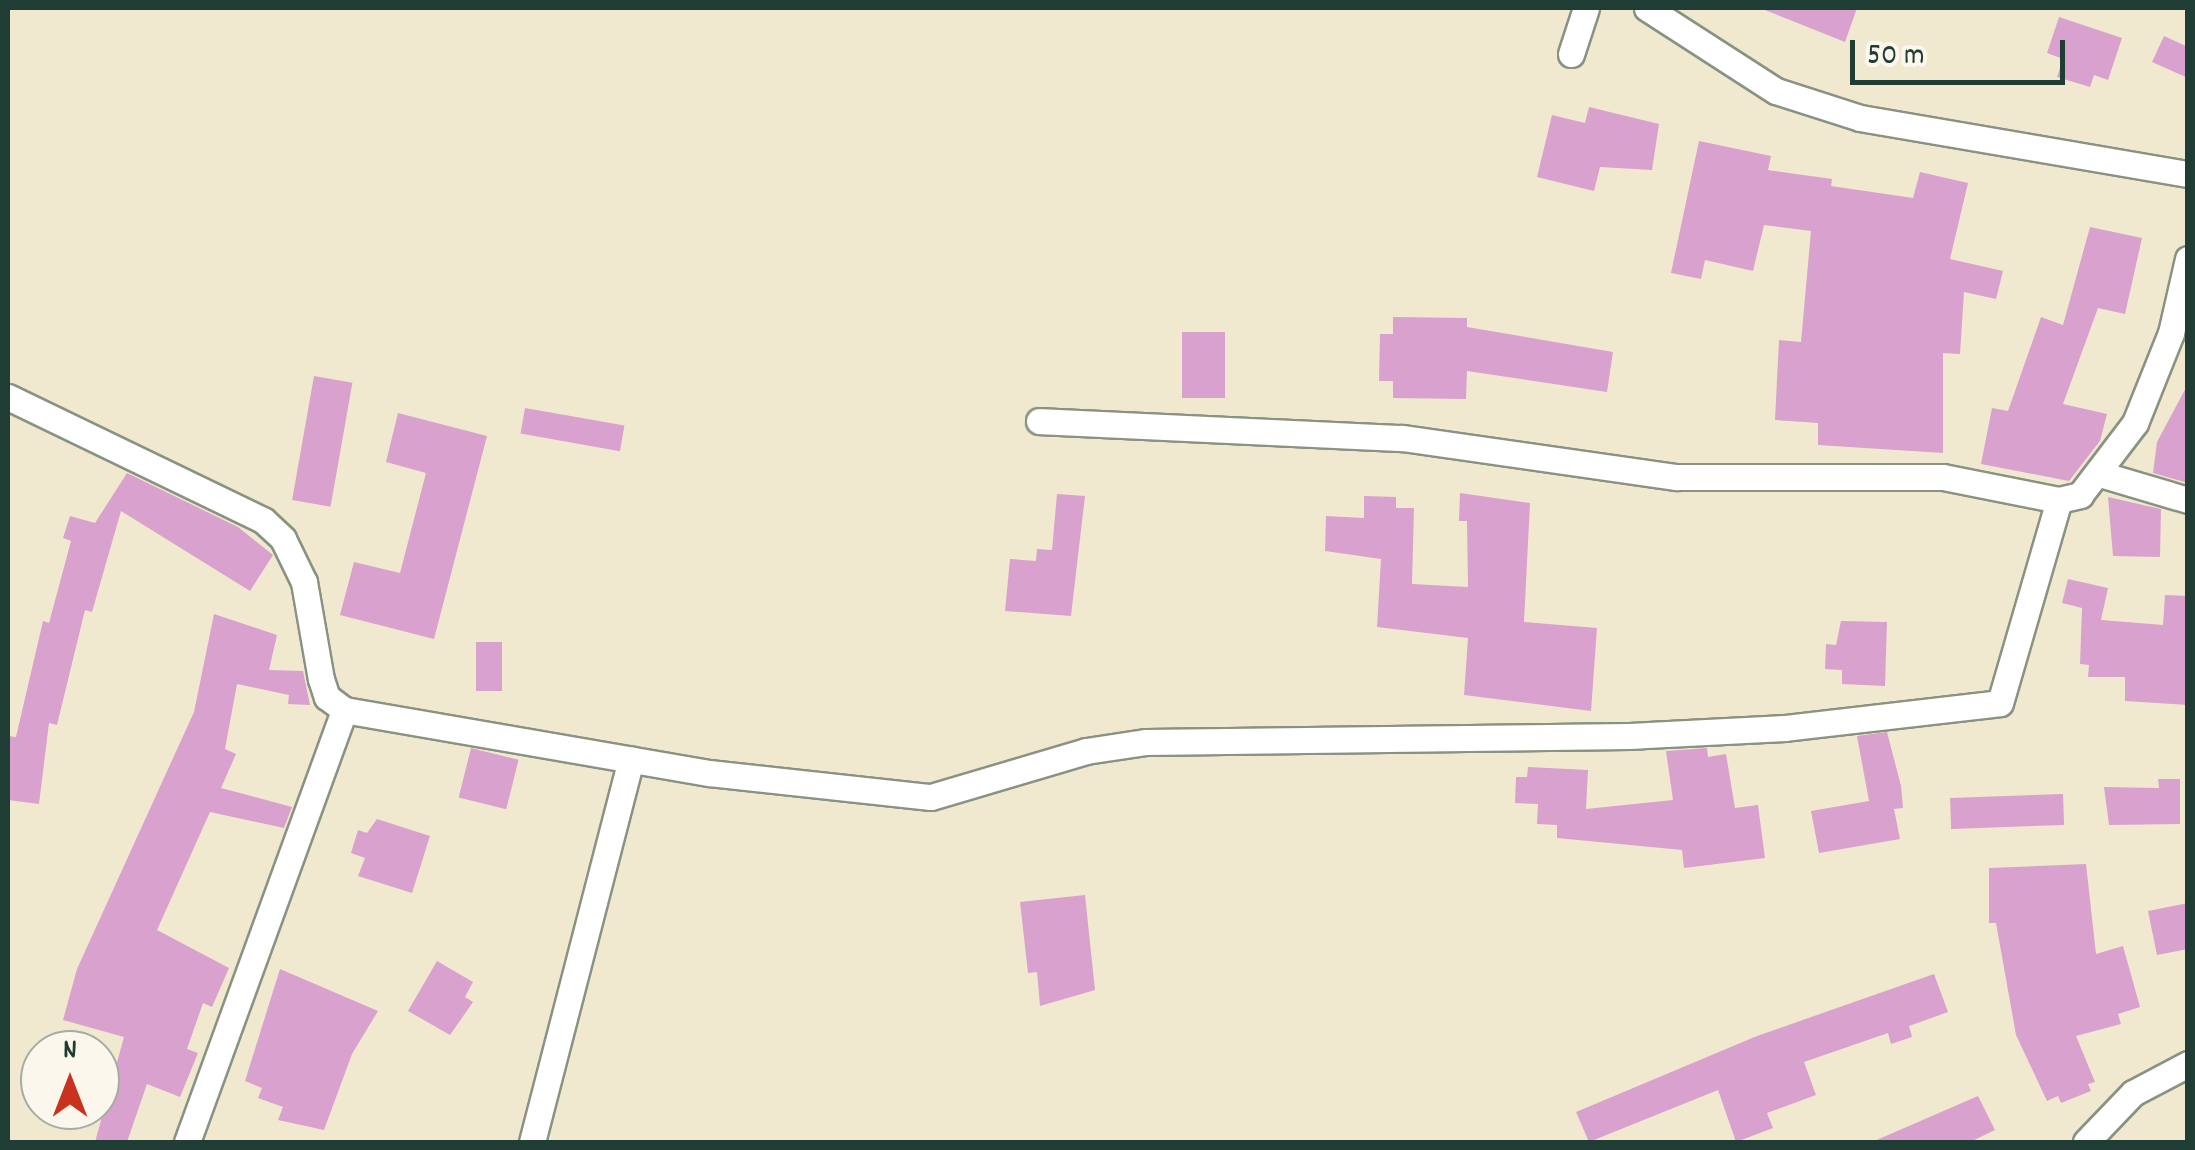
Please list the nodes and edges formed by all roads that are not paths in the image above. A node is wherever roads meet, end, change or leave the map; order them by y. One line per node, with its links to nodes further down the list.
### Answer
1 (1586, 8): 3 (street)
2 (1647, 8): 4 (street)
3 (1571, 54)
4 (2188, 174)
5 (2188, 259): 8 (street)
6 (8, 398): 11 (street)
7 (1039, 421): 9 (street)
8 (2100, 474): 9 (street); 10 (street)
9 (2059, 500): 12 (street)
10 (2188, 500)
11 (344, 710): 12 (street); 14 (street)
12 (631, 760): 15 (street)
13 (2188, 1064): 16 (street)
14 (187, 1142)
15 (532, 1142)
16 (2086, 1142)

